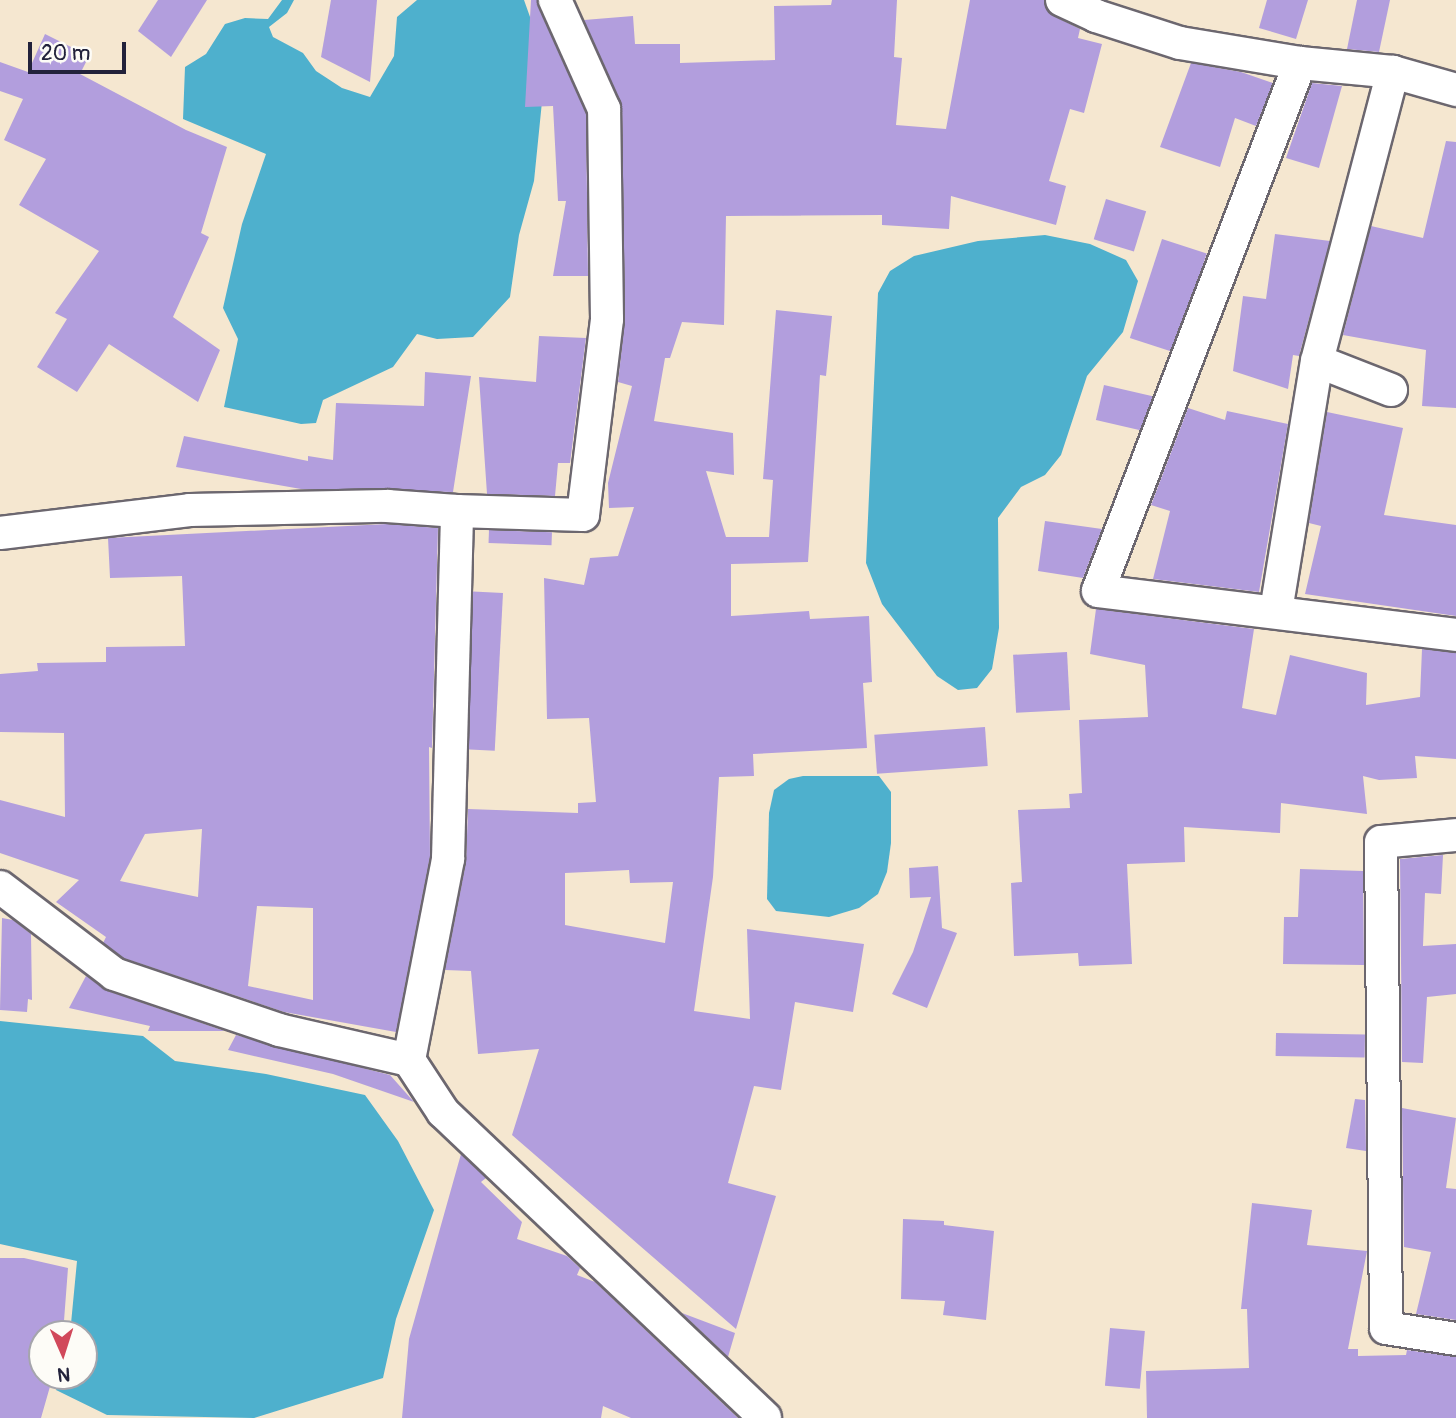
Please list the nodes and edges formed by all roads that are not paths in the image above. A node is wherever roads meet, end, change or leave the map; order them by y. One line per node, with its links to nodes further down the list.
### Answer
1 (555, 0): 8 (street)
2 (1062, 0): 3 (street)
3 (1300, 64): 4 (street); 10 (street)
4 (1393, 72): 5 (street); 6 (street)
5 (1456, 90)
6 (1317, 362): 7 (street); 10 (street)
7 (1391, 390)
8 (457, 511): 9 (street); 14 (street)
9 (0, 533)
10 (1276, 611): 11 (street)
11 (1456, 635)
12 (1456, 835): 15 (street)
13 (0, 887): 14 (street)
14 (409, 1060): 16 (street)
15 (1456, 1339)
16 (765, 1418)

